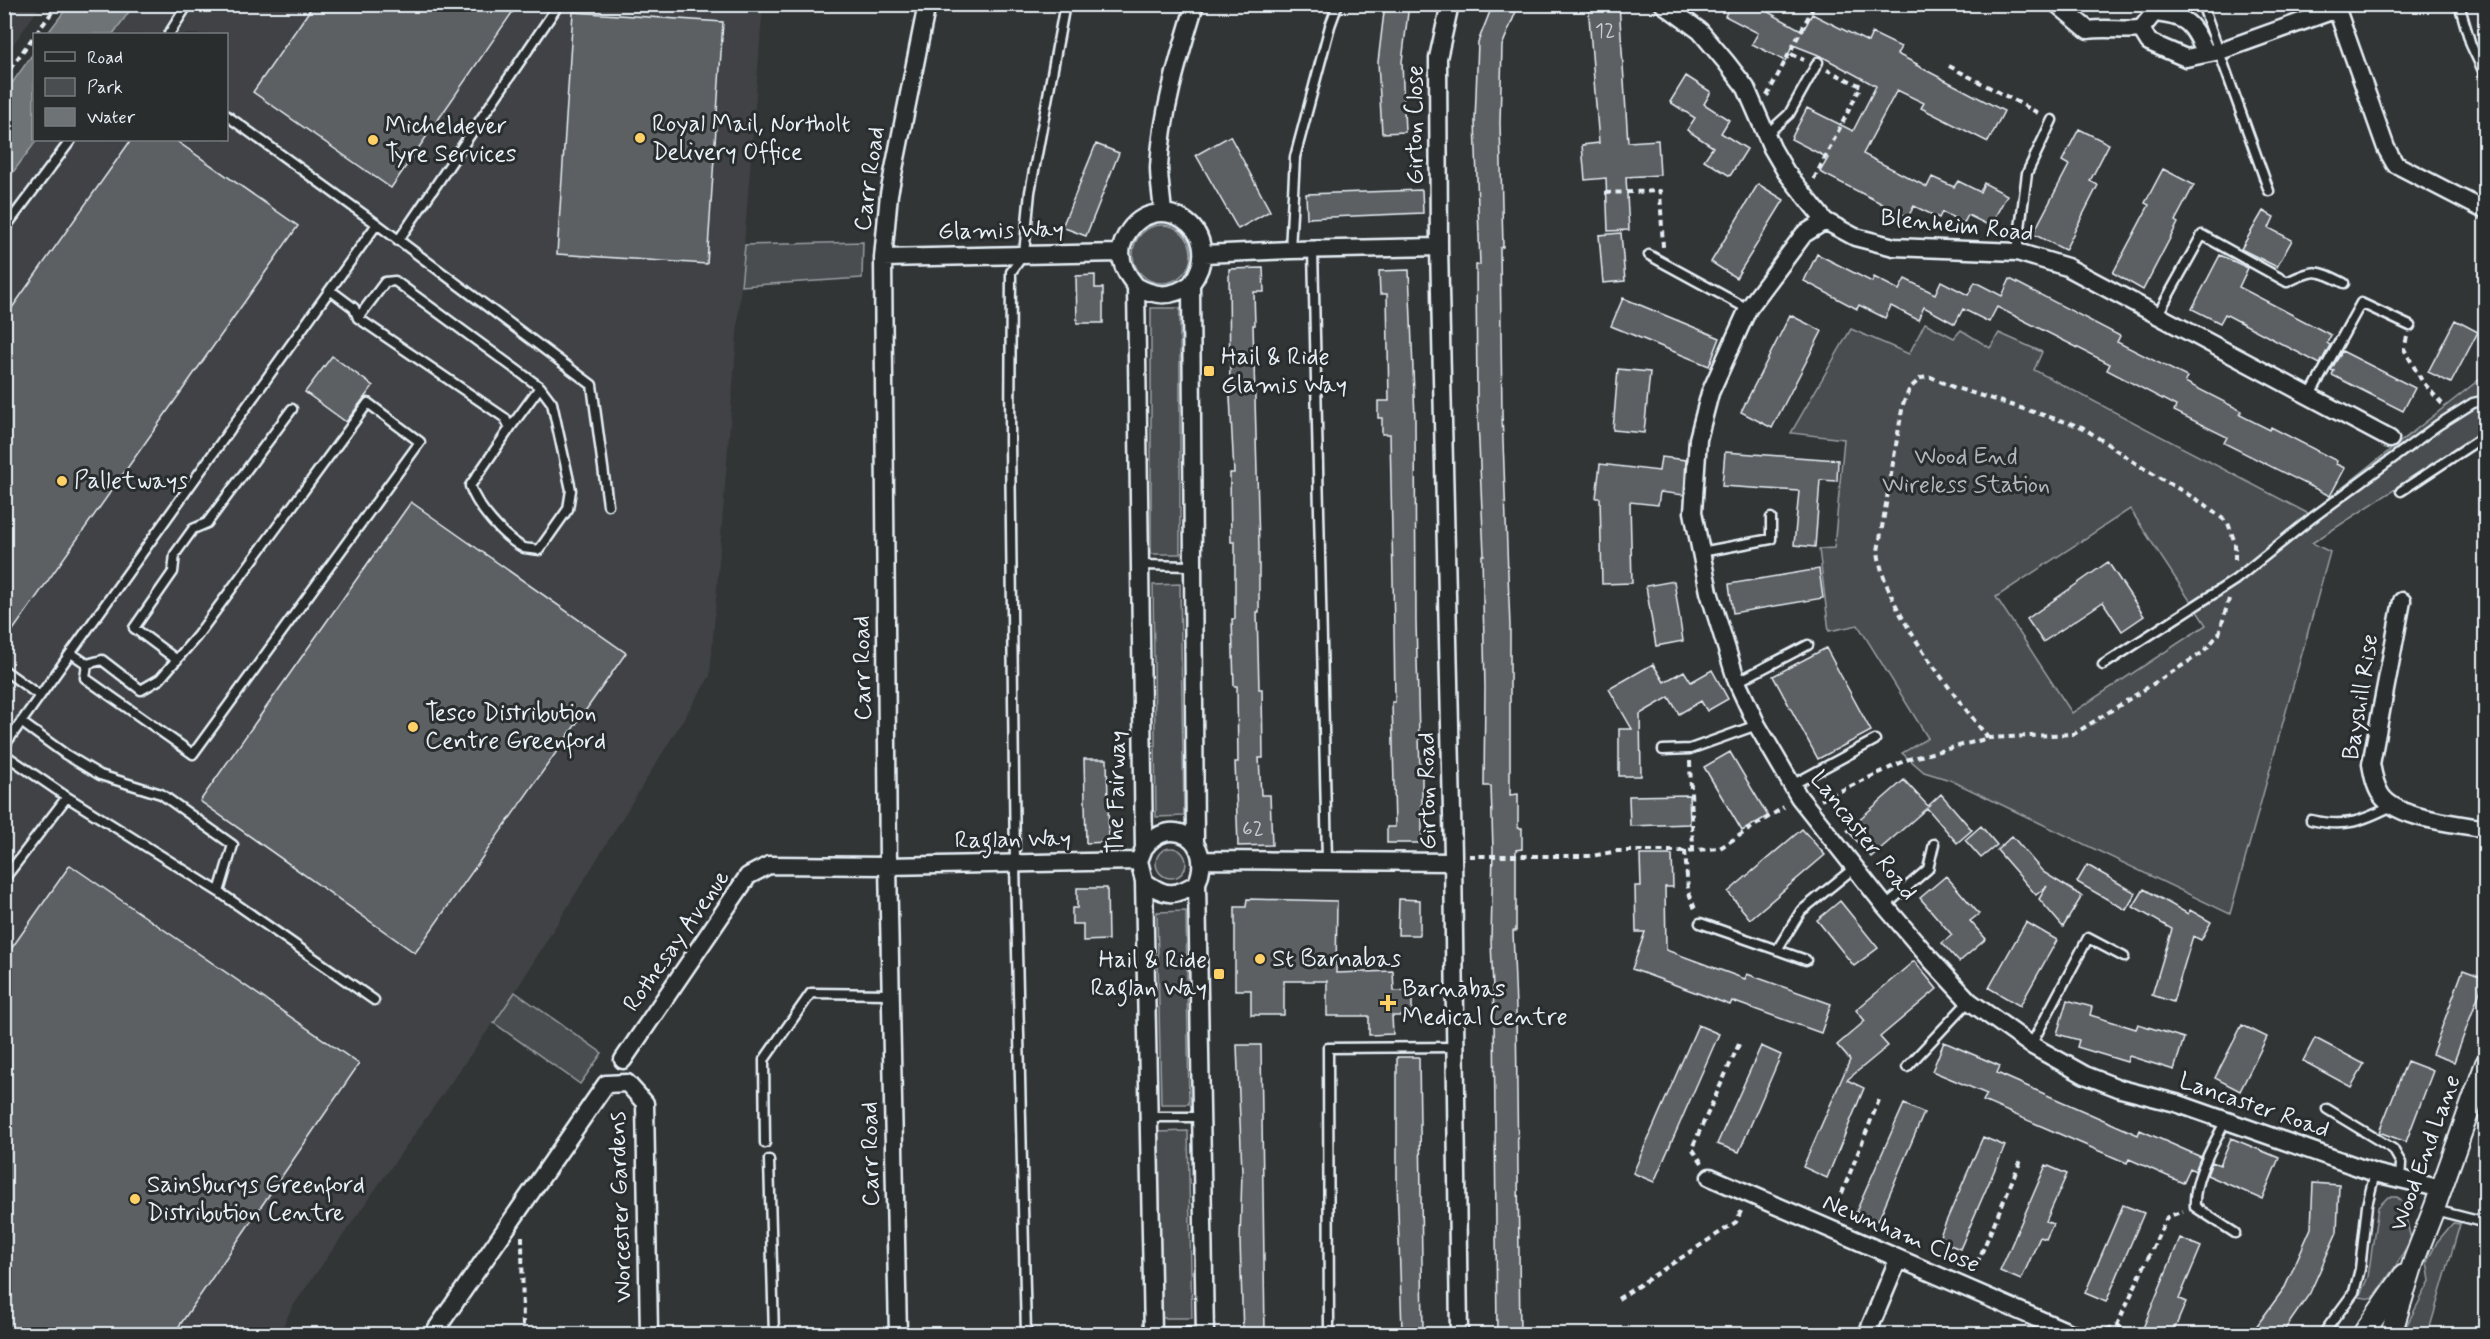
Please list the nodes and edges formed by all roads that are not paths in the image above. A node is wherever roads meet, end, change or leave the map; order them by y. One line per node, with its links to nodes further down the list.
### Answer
1 (10, 4): 14 (lane)
2 (188, 4): 16 (lane)
3 (559, 4): 30 (lane)
4 (927, 4): 39 (street, Carr Road)
5 (1065, 4): 36 (lane)
6 (1195, 4): 26 (street)
7 (1338, 4): 33 (lane)
8 (1450, 4): 31 (street, Girton Close)
9 (1663, 4): 22 (street, Blenheim Road)
10 (2057, 4): 15 (street)
11 (2202, 4): 17 (lane)
12 (2459, 4): 19 (lane)
13 (2336, 7): 17 (street); 25 (street)
14 (4, 12)
15 (2141, 29): 17 (street); 17 (street)
16 (170, 33)
17 (2213, 52): 24 (lane)
18 (1817, 64): 22 (lane)
19 (2486, 77)
20 (228, 117): 28 (lane)
21 (2052, 120): 34 (lane)
22 (1767, 134): 27 (street, Blenheim Road)
23 (70, 141): 29 (lane)
24 (2269, 191)
25 (2486, 211)
26 (1163, 213): 35 (street); 37 (street)
27 (1825, 221): 34 (street, Blenheim Road); 44 (street, Lancaster Road)
28 (376, 224): 30 (lane); 43 (lane)
29 (4, 228)
30 (398, 241): 56 (lane)
31 (1439, 247): 32 (street); 85 (street, Girton Road)
32 (1313, 249): 33 (street); 87 (lane)
33 (1290, 250): 37 (street)
34 (2017, 252): 45 (street, Blenheim Road)
35 (1121, 253): 36 (street, Glamis Way); 42 (street, The Fairway)
36 (1024, 254): 39 (street, Glamis Way); 88 (lane)
37 (1204, 254): 41 (street)
38 (1649, 255): 44 (lane)
39 (883, 258): 89 (street, Carr Road)
40 (2344, 283): 45 (lane)
41 (1191, 284): 42 (street); 60 (street)
42 (1136, 286): 59 (street, The Fairway)
43 (330, 290): 46 (lane); 63 (lane)
44 (1748, 309): 58 (street, Lancaster Road)
45 (2158, 315): 49 (street, Blenheim Road)
46 (358, 318): 48 (lane); 52 (lane)
47 (2410, 326): 49 (lane)
48 (540, 387): 52 (lane); 52 (lane)
49 (2310, 395): 54 (street, Blenheim Road)
50 (2486, 400): 66 (lane)
51 (292, 409): 64 (lane)
52 (510, 428)
53 (2486, 435): 55 (lane)
54 (2390, 439)
55 (2401, 491)
56 (608, 505)
57 (1771, 518): 58 (lane)
58 (1701, 552): 68 (street, Lancaster Road)
59 (1140, 565): 60 (lane); 84 (street, The Fairway)
60 (1193, 566): 82 (street)
61 (2402, 601): 79 (street, Bayshill Rise)
62 (1808, 645): 68 (lane)
63 (71, 653): 65 (lane); 69 (lane)
64 (177, 660): 65 (lane); 65 (lane)
65 (87, 664)
66 (2103, 664)
67 (4, 670): 69 (lane)
68 (1737, 682): 71 (street, Lancaster Road)
69 (40, 696): 70 (lane)
70 (21, 723): 72 (lane); 94 (lane)
71 (1757, 725): 75 (lane); 77 (street, Lancaster Road)
72 (8, 733): 74 (lane)
73 (1875, 740): 77 (lane)
74 (4, 746)
75 (1663, 750)
76 (4, 753): 78 (lane)
77 (1792, 785): 90 (street, Lancaster Road)
78 (67, 797): 91 (lane); 94 (lane)
79 (2392, 806): 80 (lane); 81 (street)
80 (2311, 820)
81 (2486, 829)
82 (1195, 843): 84 (street); 86 (street)
83 (1934, 844): 95 (lane)
84 (1141, 854): 88 (street, Raglan Way); 92 (street, The Fairway)
85 (1453, 859): 87 (street); 104 (street, Girton Road)
86 (1203, 860): 87 (street); 93 (street)
87 (1327, 860)
88 (1015, 864): 89 (street, Raglan Way); 129 (lane)
89 (888, 866): 100 (street, Carr Road); 105 (street, Rothesay Avenue)
90 (1854, 868): 95 (street, Lancaster Road); 97 (lane)
91 (4, 879)
92 (1144, 881): 93 (street); 109 (street, The Fairway)
93 (1197, 883): 110 (street)
94 (219, 892): 101 (lane)
95 (1884, 906): 102 (street, Lancaster Road)
96 (1700, 923): 97 (lane)
97 (1777, 950): 99 (lane)
98 (2124, 957): 103 (lane)
99 (1806, 960)
100 (891, 994): 112 (lane); 128 (street, Carr Road)
101 (374, 1000)
102 (1969, 1001): 103 (street, Lancaster Road); 107 (lane)
103 (2031, 1045): 111 (street, Lancaster Road)
104 (1455, 1047): 130 (lane); 131 (street, Girton Road)
105 (623, 1060)
106 (2486, 1063): 117 (street, Wood End Lane)
107 (1907, 1067)
108 (2327, 1109): 116 (lane)
109 (1149, 1117): 110 (lane); 124 (street, The Fairway)
110 (1201, 1117): 123 (street)
111 (2226, 1120): 114 (street, Lancaster Road); 120 (lane)
112 (765, 1143)
113 (769, 1160): 127 (lane)
114 (2375, 1173): 116 (street, Lancaster Road); 134 (lane)
115 (1710, 1177): 121 (street, Newnham Close)
116 (2400, 1180): 117 (street, Lancaster Road)
117 (2442, 1189): 118 (street, Wood End Lane)
118 (2434, 1209): 119 (lane); 122 (street, Wood End Lane)
119 (2486, 1222)
120 (2235, 1233)
121 (1898, 1260): 132 (street); 133 (street, Newnham Close)
122 (2414, 1260): 135 (street, Wood End Lane); 136 (street, Wood End Lane)
123 (1204, 1333): 124 (lane)
124 (1153, 1334)
125 (433, 1335): 126 (street, Worcester Gardens)
126 (649, 1335)
127 (774, 1335)
128 (898, 1335)
129 (1026, 1335)
130 (1329, 1335)
131 (1459, 1335)
132 (1867, 1335)
133 (2073, 1335)
134 (2323, 1335)
135 (2363, 1335)
136 (2391, 1335)

